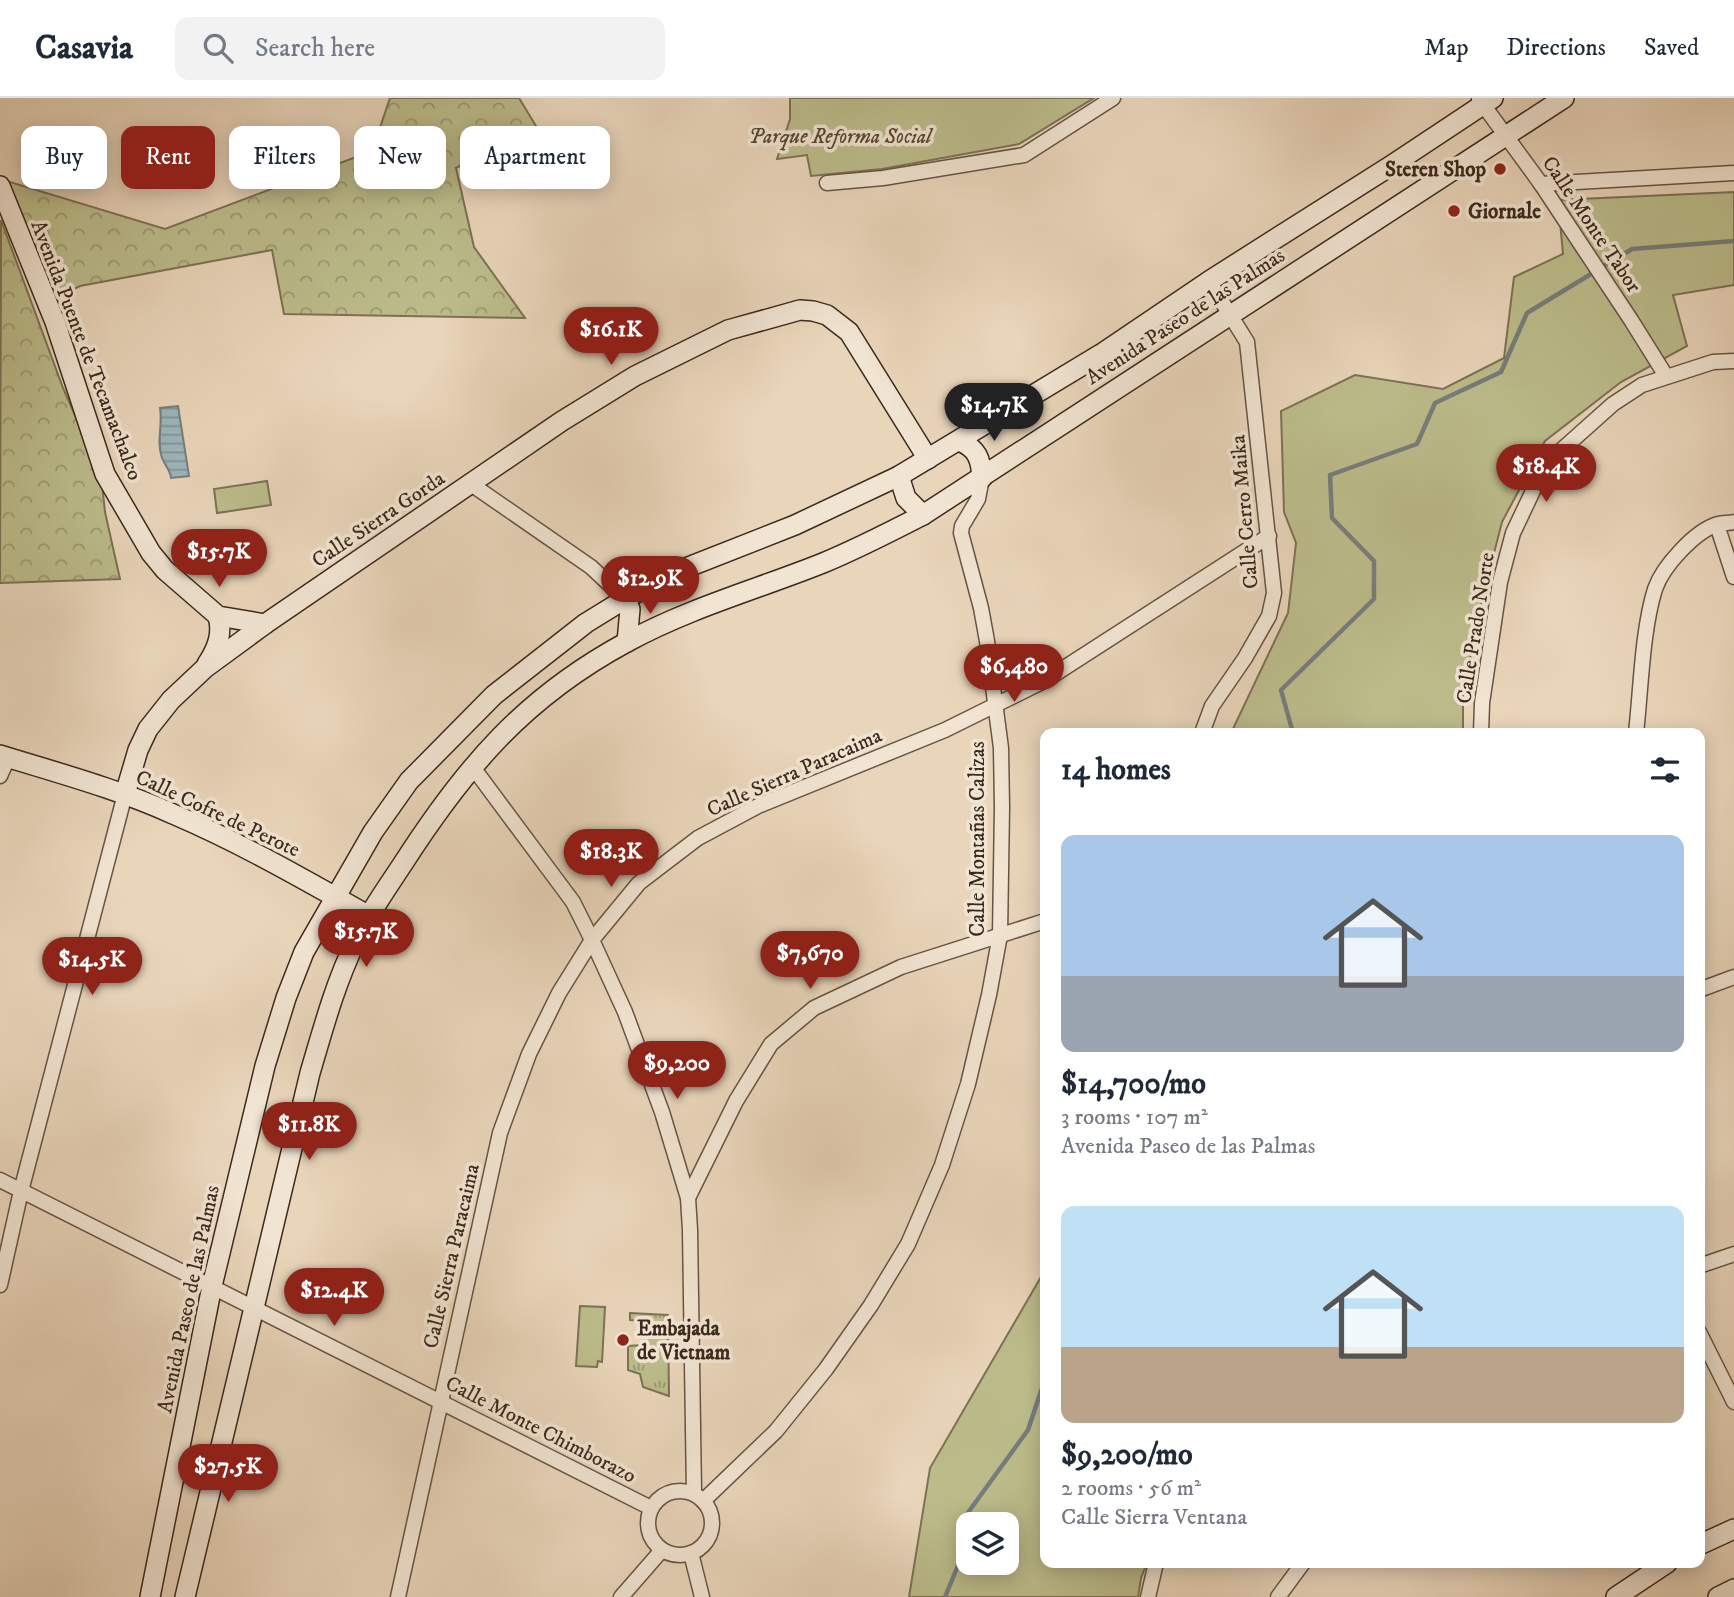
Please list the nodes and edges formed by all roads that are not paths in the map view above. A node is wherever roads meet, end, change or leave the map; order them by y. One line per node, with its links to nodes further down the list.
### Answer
1 (1114, 98): 6 (street)
2 (1564, 98): 4 (main road, Avenida Paseo de las Palmas)
3 (1485, 100): 4 (street, Calle Monte Tabor); 9 (main road, Avenida Paseo de las Palmas)
4 (1506, 137): 7 (street, Calle Monte Tabor); 10 (main road, Avenida Paseo de las Palmas)
5 (1734, 173): 7 (street)
6 (827, 183)
7 (1541, 184): 12 (street, Calle Monte Tabor)
8 (0, 186): 24 (main road, Avenida Puente de Tecamachalco)
9 (1209, 281): 10 (street, Calle Cerro Maika); 13 (main road, Avenida Paseo de las Palmas)
10 (1231, 313): 16 (main road, Avenida Paseo de las Palmas); 21 (street, Calle Cerro Maika)
11 (1734, 361): 12 (street, Calle Prado Norte)
12 (1666, 376): 30 (street, Calle Prado Norte)
13 (959, 441): 14 (main road, Avenida Paseo de las Palmas); 16 (main road)
14 (928, 459): 15 (main road, Avenida Paseo de las Palmas); 17 (main road, Calle Sierra Gorda)
15 (899, 476): 18 (main road); 23 (main road, Avenida Paseo de las Palmas)
16 (982, 478): 18 (main road, Avenida Paseo de las Palmas); 28 (street, Calle Montañas Calizas)
17 (471, 484): 23 (street); 25 (main road, Calle Sierra Gorda)
18 (923, 515): 26 (main road, Avenida Paseo de las Palmas)
19 (1734, 522): 20 (street)
20 (1717, 525): 22 (street); 31 (street)
21 (1269, 536): 28 (street, Calle Sierra Paracaima); 29 (street, Calle Cerro Maika)
22 (1734, 577)
23 (625, 598): 26 (main road); 35 (main road, Avenida Paseo de las Palmas)
24 (218, 616): 25 (main road); 27 (main road)
25 (265, 624): 27 (main road, Calle Sierra Gorda)
26 (628, 642): 33 (main road, Avenida Paseo de las Palmas)
27 (205, 668): 34 (main road, Calle Sierra Gorda)
28 (996, 706): 38 (street, Calle Montañas Calizas); 39 (street, Calle Sierra Paracaima)
29 (1204, 728)
30 (1480, 728)
31 (1637, 728)
32 (3, 763): 34 (main road, Calle Cofre de Perote)
33 (472, 766): 36 (main road, Avenida Paseo de las Palmas); 39 (street)
34 (125, 794): 35 (main road, Calle Cofre de Perote); 43 (street, Calle Sierra Gorda)
35 (336, 897): 36 (main road, Calle Cofre de Perote); 48 (main road, Avenida Paseo de las Palmas)
36 (369, 916): 49 (main road, Avenida Paseo de las Palmas)
37 (1040, 923): 38 (street)
38 (1000, 935): 44 (street); 53 (street, Calle Montañas Calizas)
39 (592, 940): 44 (street); 51 (street, Calle Sierra Paracaima)
40 (1734, 977): 41 (street)
41 (1705, 987)
42 (0, 1180): 43 (street, Calle Monte Chimborazo)
43 (22, 1191): 47 (street, Calle Sierra Gorda); 48 (street, Calle Monte Chimborazo)
44 (688, 1198): 53 (street)
45 (1734, 1254): 46 (street)
46 (1705, 1264)
47 (0, 1285)
48 (212, 1286): 49 (street, Calle Monte Chimborazo); 63 (main road, Avenida Paseo de las Palmas)
49 (254, 1307): 51 (street, Calle Monte Chimborazo); 64 (main road, Avenida Paseo de las Palmas)
50 (1705, 1344): 52 (street)
51 (440, 1402): 54 (street, Calle Monte Chimborazo); 65 (street, Calle Sierra Paracaima)
52 (1734, 1402)
53 (698, 1498): 54 (street); 58 (street)
54 (651, 1508): 57 (street)
55 (1734, 1529): 56 (main road)
56 (1705, 1542)
57 (662, 1550): 58 (street); 66 (street)
58 (691, 1553): 67 (street)
59 (1155, 1568): 68 (street)
60 (1299, 1568): 69 (street)
61 (1660, 1568): 70 (main road)
62 (1734, 1589): 71 (main road)
63 (150, 1597)
64 (185, 1597)
65 (398, 1597)
66 (621, 1597)
67 (702, 1597)
68 (1148, 1597)
69 (1278, 1597)
70 (1616, 1597)
71 (1718, 1597)

